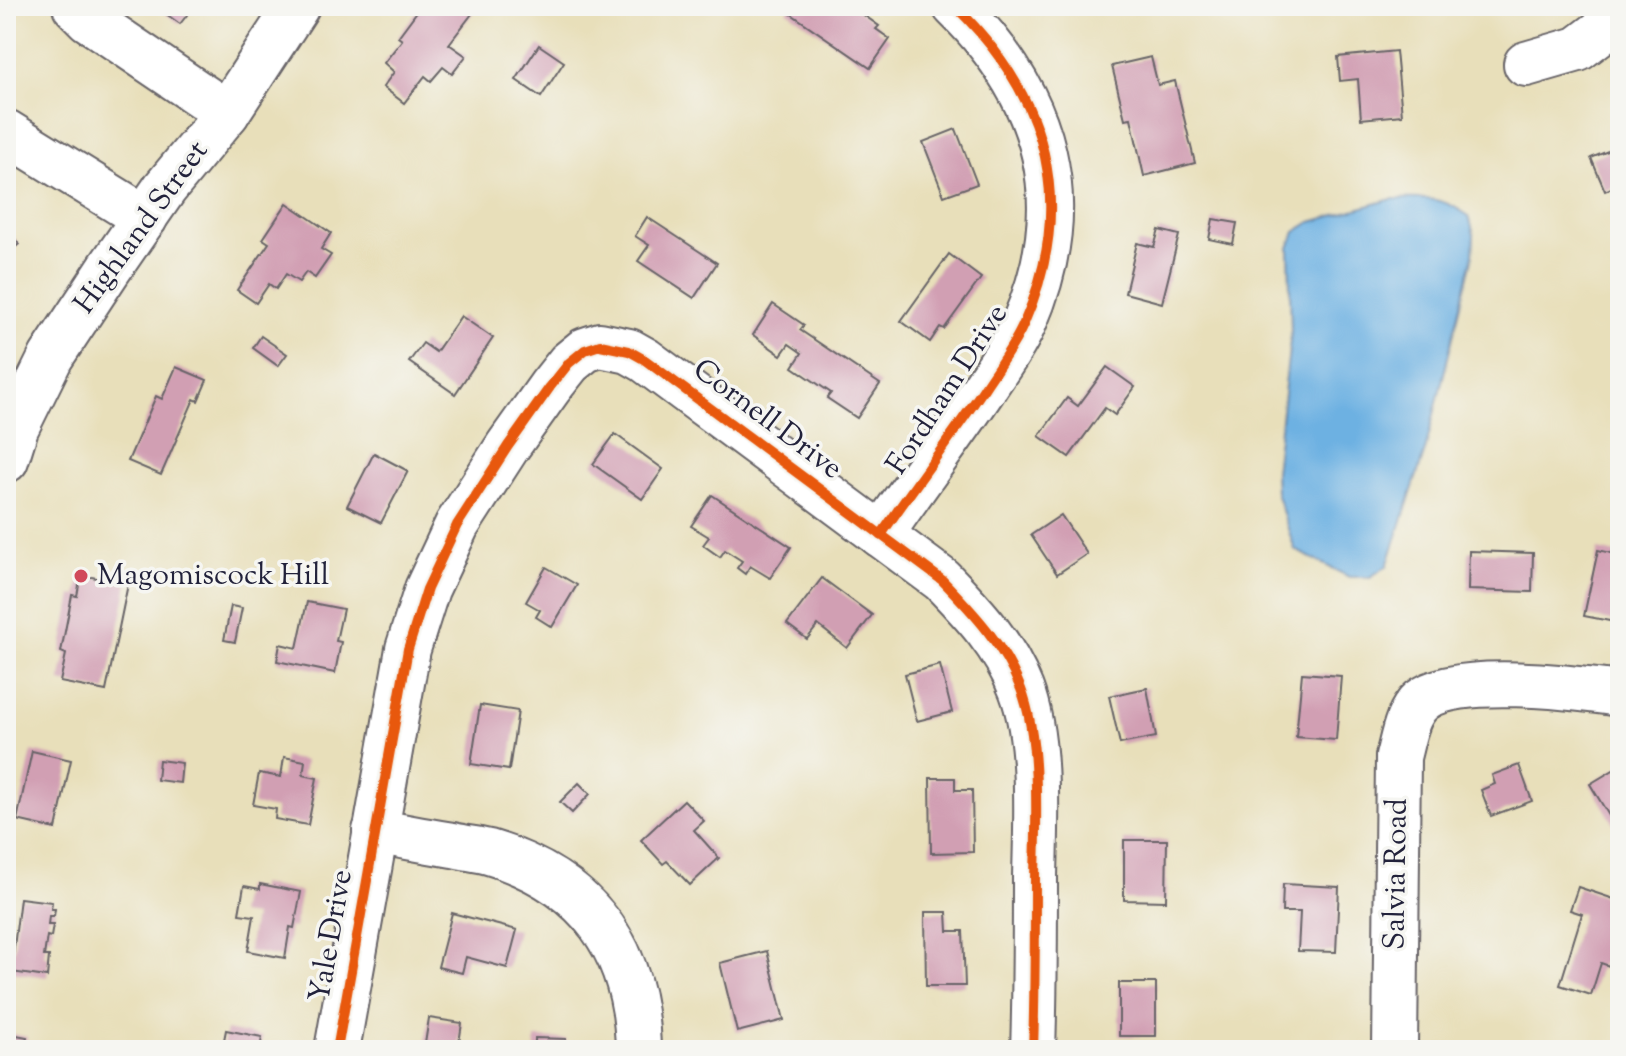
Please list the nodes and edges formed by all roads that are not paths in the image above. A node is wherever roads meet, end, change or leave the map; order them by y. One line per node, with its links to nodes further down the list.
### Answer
1 (75, 6): 6 (street)
2 (297, 6): 6 (street, Highland Street)
3 (955, 6): 10 (street, Fordham Drive)
4 (1620, 13): 5 (street)
5 (1526, 64)
6 (227, 113): 8 (street, Highland Street)
7 (6, 132): 8 (street)
8 (145, 218): 9 (street, Highland Street)
9 (6, 460)
10 (881, 535): 12 (street, Cornell Drive); 15 (street, Cornell Drive)
11 (1620, 694): 16 (street, Salvia Road)
12 (375, 831): 13 (street, Yale Drive); 14 (street)
13 (337, 1050)
14 (638, 1050)
15 (1033, 1050)
16 (1395, 1050)

